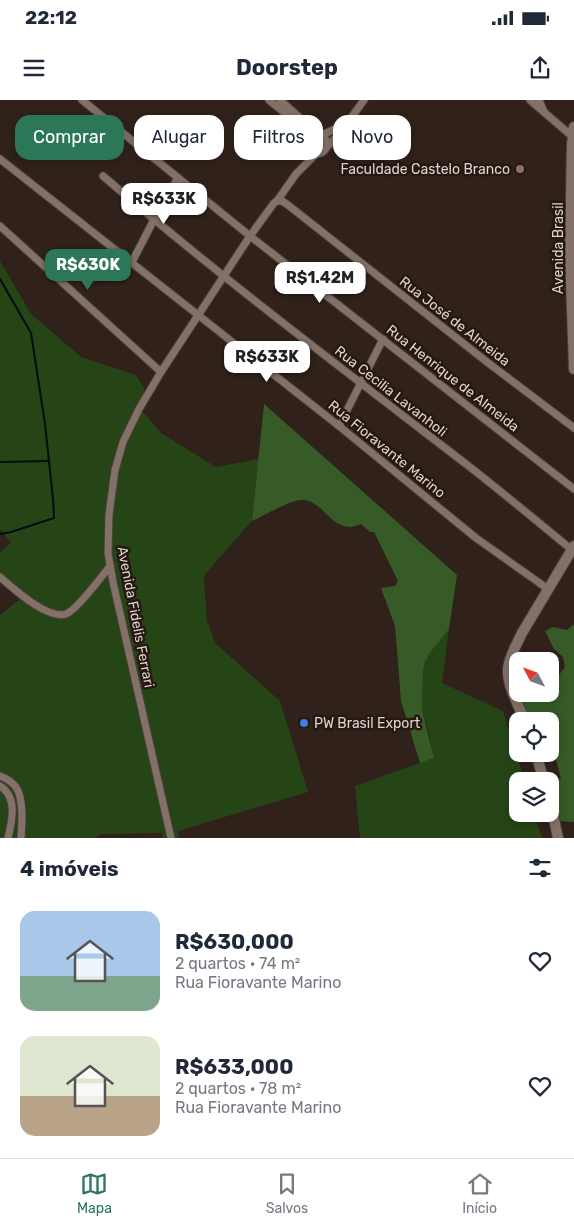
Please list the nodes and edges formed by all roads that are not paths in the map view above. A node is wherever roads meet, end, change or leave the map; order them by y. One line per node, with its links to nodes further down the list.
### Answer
1 (82, 100): 19 (street, Rua Henrique de Almeida)
2 (269, 100): 8 (street)
3 (280, 100): 9 (street)
4 (364, 100): 10 (street)
5 (530, 100): 7 (street)
6 (539, 100): 7 (street)
7 (544, 113): 11 (street)
8 (286, 115)
9 (298, 115)
10 (352, 115)
11 (574, 130): 28 (main road, Avenida Brasil)
12 (323, 136): 14 (street)
13 (333, 140): 14 (street)
14 (326, 147): 15 (street)
15 (323, 152)
16 (0, 159): 24 (street, Rua Fioravante Marino)
17 (310, 160): 20 (street, Avenida Fidelis Ferrari)
18 (103, 176): 21 (street, Rua Cecilia Lavanholi)
19 (178, 178): 21 (street); 23 (street, Rua Henrique de Almeida)
20 (276, 202): 23 (street, Avenida Fidelis Ferrari); 32 (street, Rua José de Almeida)
21 (154, 220): 24 (street); 25 (street, Rua Cecilia Lavanholi)
22 (0, 226): 29 (street)
23 (250, 236): 25 (street, Avenida Fidelis Ferrari); 27 (street, Rua Henrique de Almeida)
24 (132, 262): 26 (street, Rua Fioravante Marino)
25 (224, 276): 26 (street, Avenida Fidelis Ferrari); 30 (street, Rua Cecilia Lavanholi)
26 (198, 315): 29 (street, Avenida Fidelis Ferrari); 31 (street, Rua Fioravante Marino)
27 (383, 339): 30 (street); 33 (street, Rua Henrique de Almeida)
28 (574, 369)
29 (161, 372): 35 (street, Avenida Fidelis Ferrari)
30 (360, 383): 31 (street); 34 (street, Rua Cecilia Lavanholi)
31 (339, 426): 37 (street, Rua Fioravante Marino)
32 (574, 428)
33 (574, 489)
34 (573, 548): 37 (main road)
35 (110, 566): 36 (street); 44 (street, Avenida Fidelis Ferrari)
36 (0, 576)
37 (548, 588): 38 (main road)
38 (521, 712)
39 (0, 776): 43 (street)
40 (0, 786): 42 (street)
41 (555, 822): 45 (main road)
42 (8, 838)
43 (21, 838)
44 (171, 838)
45 (558, 838)

